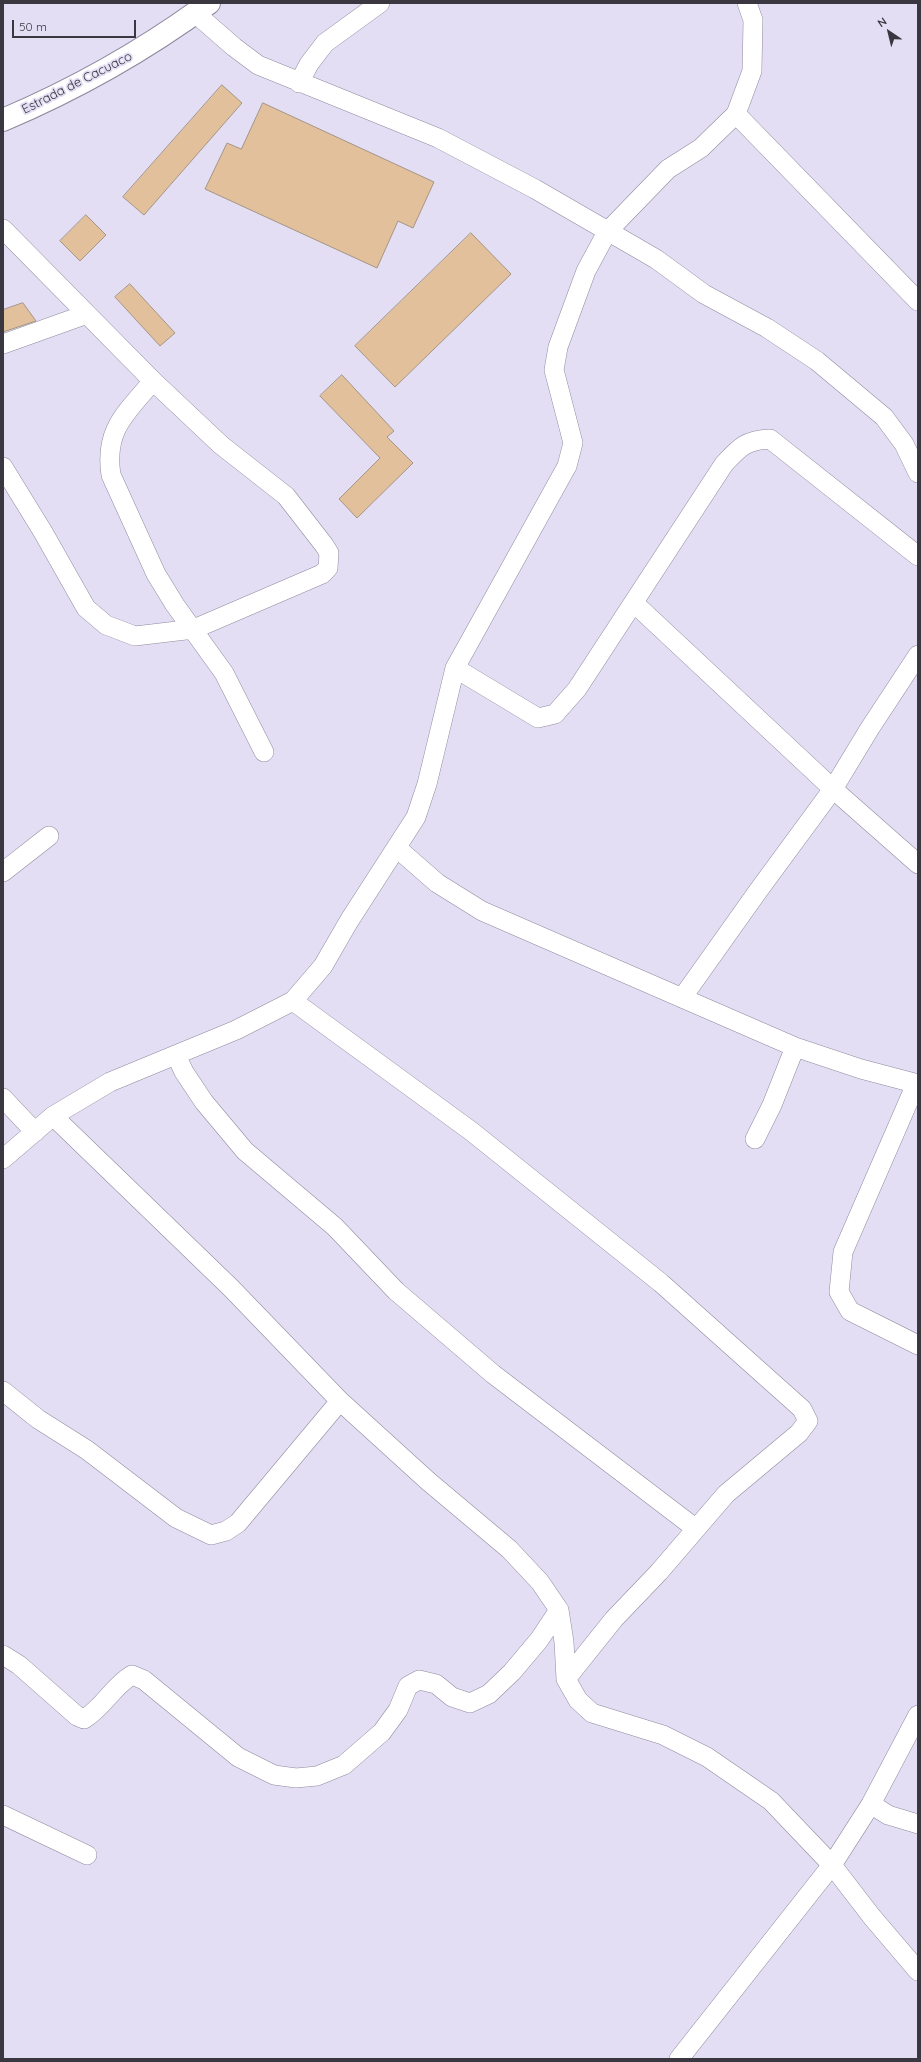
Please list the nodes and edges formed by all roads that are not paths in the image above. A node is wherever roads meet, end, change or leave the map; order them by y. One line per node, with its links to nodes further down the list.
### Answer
1 (380, 3): 4 (street)
2 (747, 3): 5 (street)
3 (202, 8): 4 (street); 6 (highway, Estrada de Cacuaco)
4 (299, 82): 8 (street)
5 (736, 114): 8 (street); 9 (street)
6 (3, 120)
7 (3, 229): 10 (street)
8 (607, 232): 14 (street); 19 (street)
9 (918, 301)
10 (87, 314): 11 (street); 12 (street)
11 (3, 344)
12 (153, 381): 17 (street); 17 (street)
13 (3, 467): 17 (street)
14 (918, 472)
15 (918, 556): 16 (street)
16 (634, 603): 19 (street); 21 (street)
17 (194, 629): 20 (street)
18 (918, 655): 21 (street)
19 (455, 668): 23 (street)
20 (264, 752)
21 (833, 789): 24 (street); 26 (street)
22 (49, 836): 25 (street)
23 (397, 848): 26 (street); 27 (street)
24 (918, 864)
25 (3, 872)
26 (682, 998): 28 (street)
27 (293, 1001): 29 (street); 39 (street)
28 (795, 1047): 30 (street); 34 (street)
29 (176, 1055): 32 (street); 39 (street)
30 (917, 1084): 36 (street)
31 (3, 1098): 33 (street)
32 (53, 1116): 33 (street); 38 (street)
33 (35, 1132): 35 (street)
34 (755, 1139)
35 (3, 1159)
36 (918, 1345)
37 (3, 1390): 38 (street)
38 (340, 1401): 40 (street)
39 (695, 1528): 42 (street)
40 (559, 1610): 41 (street); 42 (street)
41 (3, 1655)
42 (566, 1679): 48 (street)
43 (918, 1716): 44 (street)
44 (871, 1804): 46 (street); 48 (street)
45 (3, 1815): 47 (street)
46 (918, 1824)
47 (86, 1855)
48 (832, 1864): 49 (street); 50 (street)
49 (918, 1971)
50 (679, 2059)

